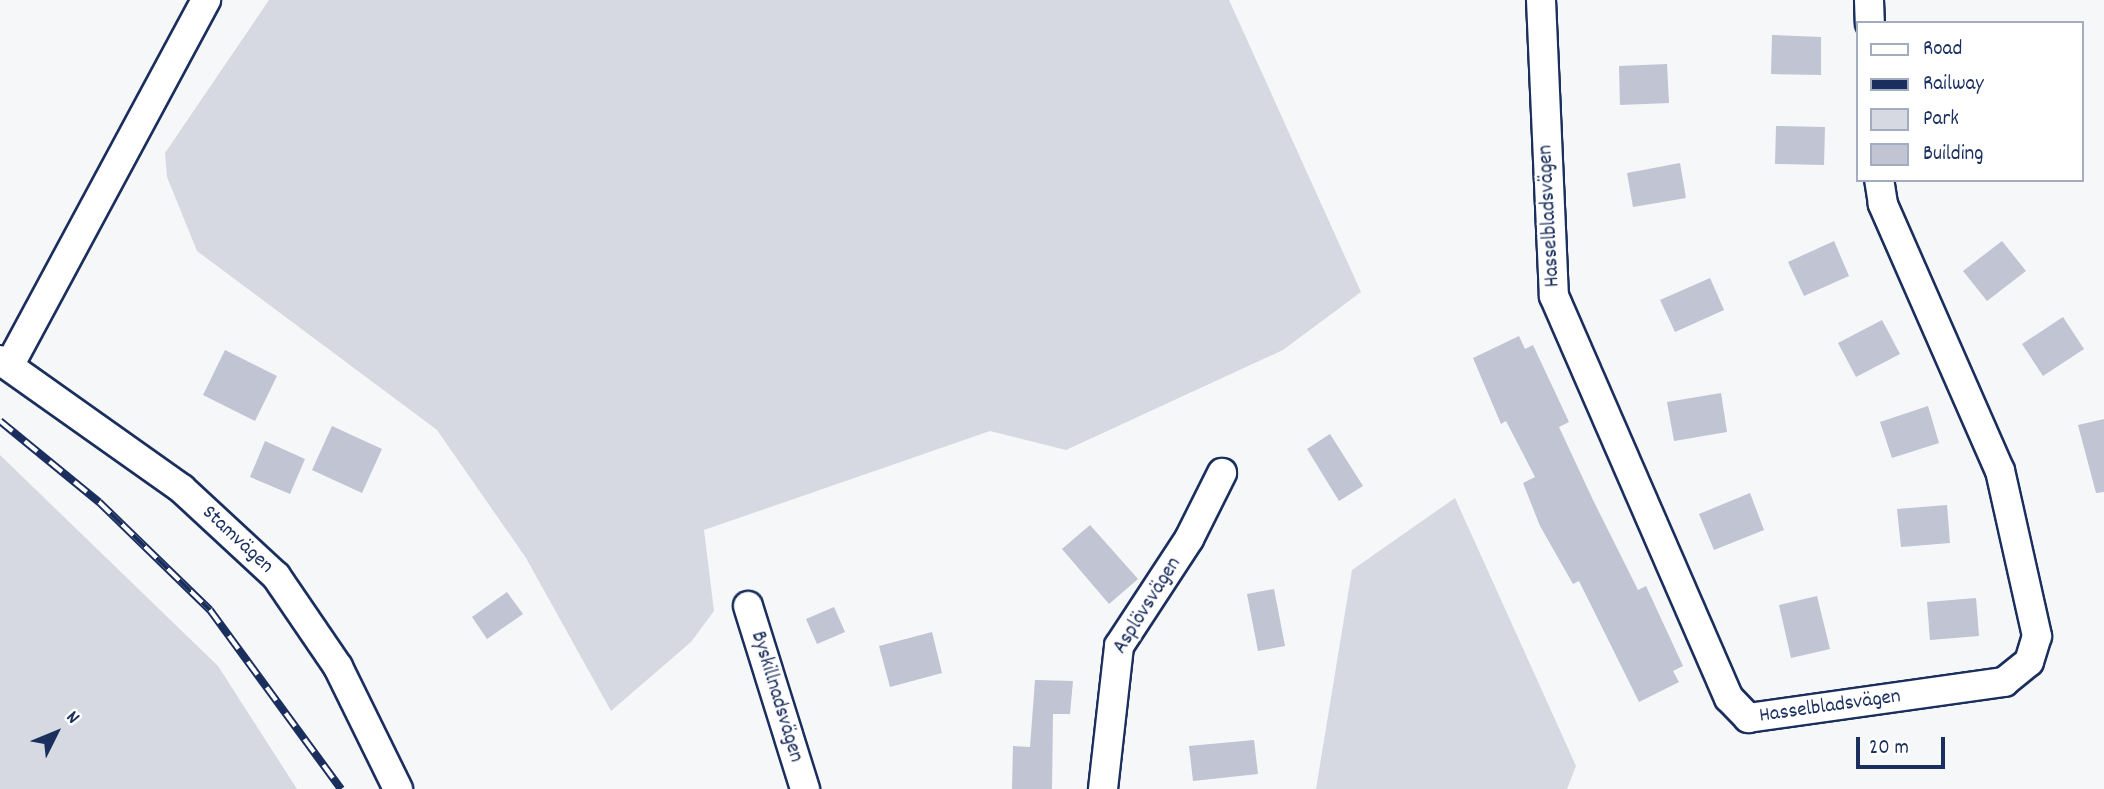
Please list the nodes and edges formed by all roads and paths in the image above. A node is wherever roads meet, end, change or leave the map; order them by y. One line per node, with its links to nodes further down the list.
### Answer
1 (206, 0): 6 (street)
2 (1541, 0): 5 (street, Hasselbladsvägen)
3 (1869, 0): 4 (street)
4 (1870, 21)
5 (1879, 182)
6 (4, 363): 9 (street, Stamvägen)
7 (1222, 473): 11 (street, Asplövsvägen)
8 (748, 606): 10 (street, Byskillnadsvägen)
9 (398, 789)
10 (805, 789)
11 (1103, 789)

